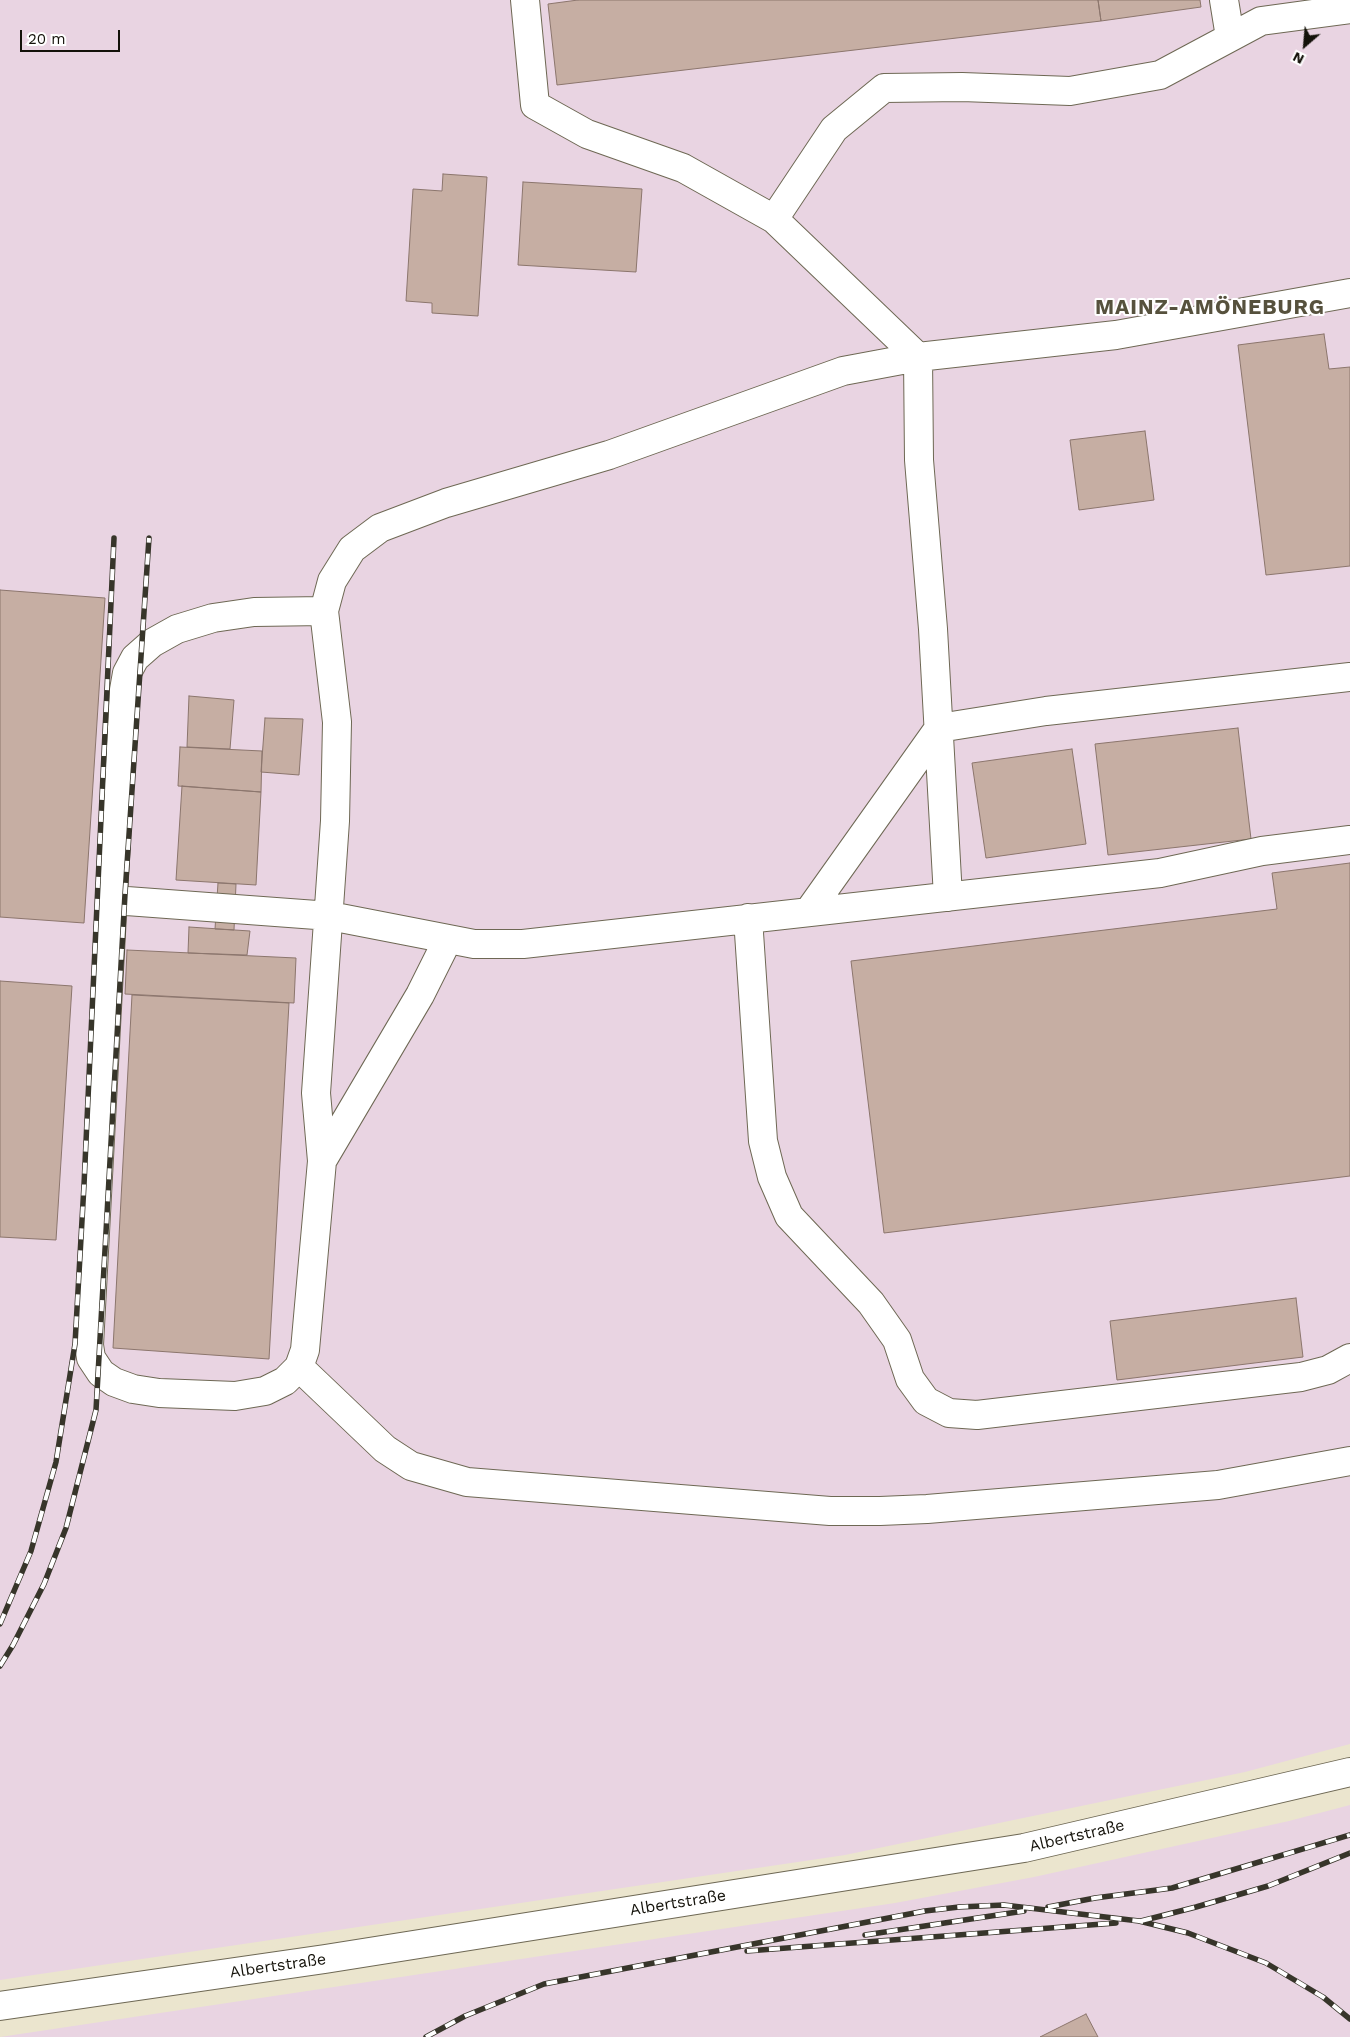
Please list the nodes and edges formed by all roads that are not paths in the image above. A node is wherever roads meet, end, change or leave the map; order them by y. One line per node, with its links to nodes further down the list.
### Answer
1 (525, 0): 5 (street)
2 (1224, 0): 4 (street)
3 (1350, 9): 4 (street)
4 (1230, 38): 5 (street)
5 (774, 219): 7 (street)
6 (1350, 293): 7 (street)
7 (918, 357): 8 (street); 10 (street)
8 (324, 611): 13 (street); 15 (street)
9 (1350, 677): 10 (street)
10 (938, 728): 12 (street); 14 (street)
11 (1350, 840): 12 (street)
12 (948, 897): 14 (street)
13 (113, 900): 15 (street); 20 (street)
14 (809, 911): 16 (street)
15 (330, 916): 17 (street); 18 (street)
16 (748, 918): 17 (street); 19 (street)
17 (448, 939): 18 (street)
18 (322, 1161): 20 (street)
19 (1350, 1358)
20 (299, 1367): 21 (street)
21 (1350, 1461)
22 (1350, 1772): 23 (street, Albertstraße)
23 (0, 2006)

